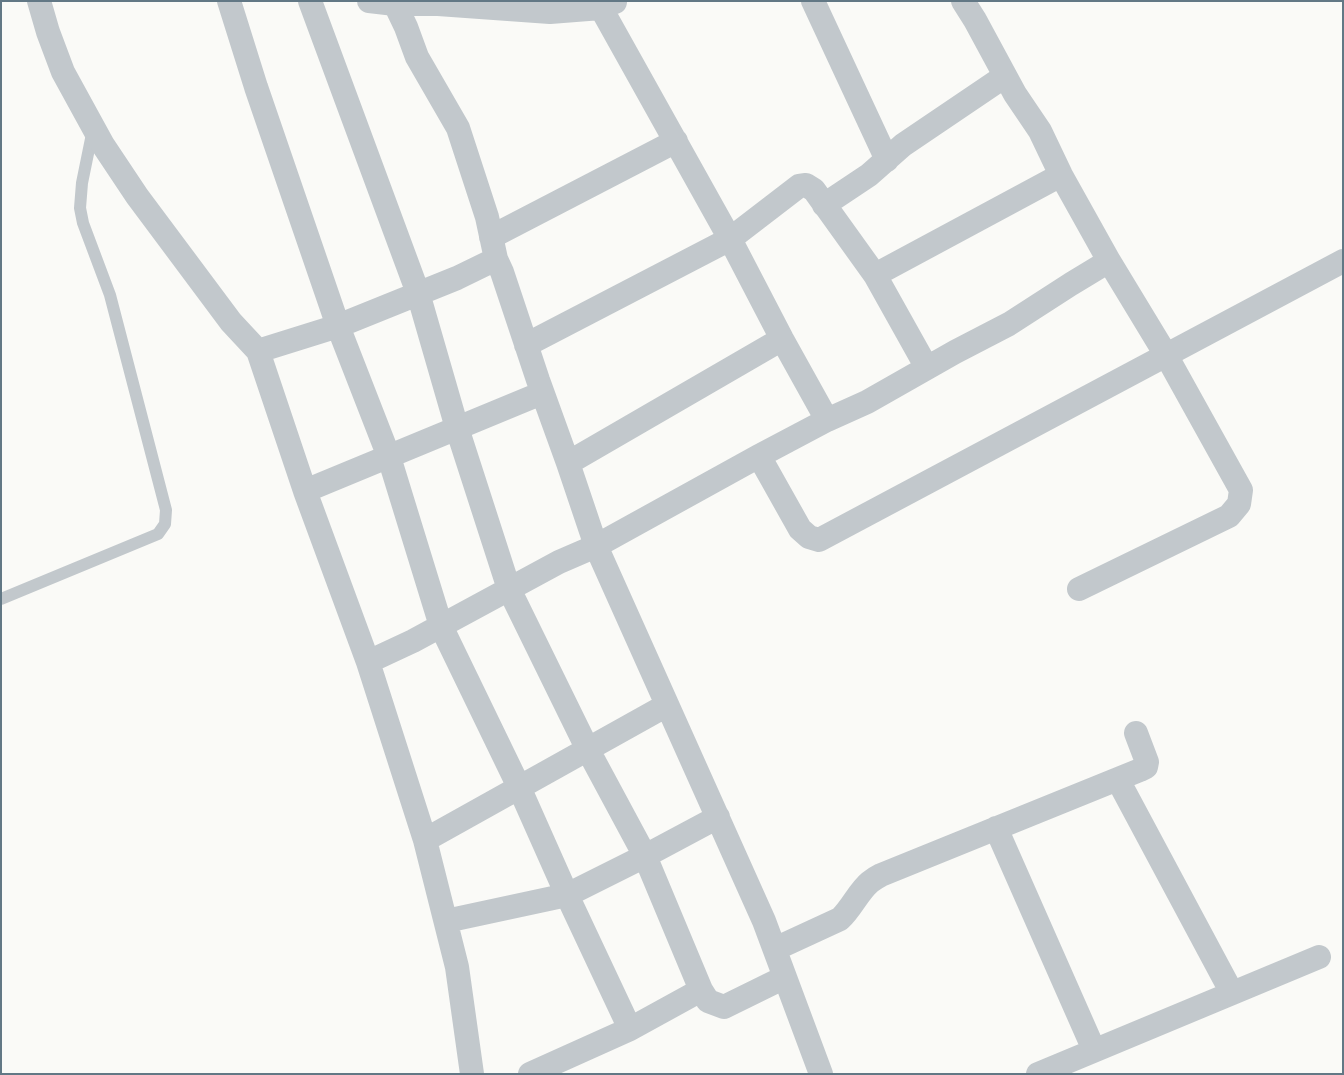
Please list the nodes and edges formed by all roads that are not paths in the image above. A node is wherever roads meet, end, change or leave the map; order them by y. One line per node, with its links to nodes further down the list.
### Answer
1 (39, 1): 10 (street)
2 (229, 1): 21 (street)
3 (310, 1): 20 (street)
4 (369, 1): 7 (street)
5 (814, 1): 12 (street)
6 (963, 1): 9 (street)
7 (395, 4): 8 (street); 16 (street)
8 (609, 5): 11 (street)
9 (1006, 76): 12 (street); 13 (street)
10 (94, 128): 24 (street); 37 (lane)
11 (676, 141): 15 (street); 16 (street)
12 (887, 160): 14 (street)
13 (1061, 175): 17 (street); 19 (street)
14 (824, 205): 15 (street); 19 (street)
15 (730, 239): 22 (street); 23 (street)
16 (494, 248): 20 (street); 23 (street)
17 (1110, 260): 25 (street); 26 (street)
18 (1343, 261): 25 (street)
19 (875, 275): 26 (street)
20 (418, 293): 21 (street); 29 (street)
21 (338, 326): 24 (street); 31 (street)
22 (782, 340): 28 (street); 32 (street)
23 (526, 345): 27 (street)
24 (258, 350): 33 (street)
25 (1166, 355): 30 (street); 36 (street)
26 (927, 368): 28 (street)
27 (542, 393): 29 (street); 32 (street)
28 (827, 420): 30 (street)
29 (457, 428): 31 (street); 35 (street)
30 (759, 456): 34 (street)
31 (389, 457): 33 (street); 38 (street)
32 (568, 463): 34 (street)
33 (305, 491): 39 (street)
34 (596, 546): 35 (street); 40 (street)
35 (509, 589): 38 (street); 42 (street)
36 (1079, 589)
37 (1, 599)
38 (441, 626): 39 (street); 44 (street)
39 (368, 662): 47 (street)
40 (668, 705): 42 (street); 45 (street)
41 (1136, 732): 43 (street)
42 (588, 750): 44 (street); 48 (street)
43 (1118, 780): 46 (street); 55 (street)
44 (519, 787): 47 (street); 49 (street)
45 (718, 817): 48 (street); 51 (street)
46 (996, 828): 51 (street); 57 (street)
47 (425, 840): 50 (street)
48 (645, 856): 49 (street); 54 (street)
49 (567, 895): 50 (street); 56 (street)
50 (446, 921): 58 (street)
51 (774, 949): 53 (street)
52 (1319, 957): 55 (street)
53 (785, 977): 54 (street); 60 (street)
54 (701, 990): 56 (street)
55 (1232, 993): 57 (street)
56 (630, 1029): 59 (street)
57 (1094, 1050): 61 (street)
58 (472, 1074)
59 (530, 1074)
60 (821, 1074)
61 (1038, 1074)

